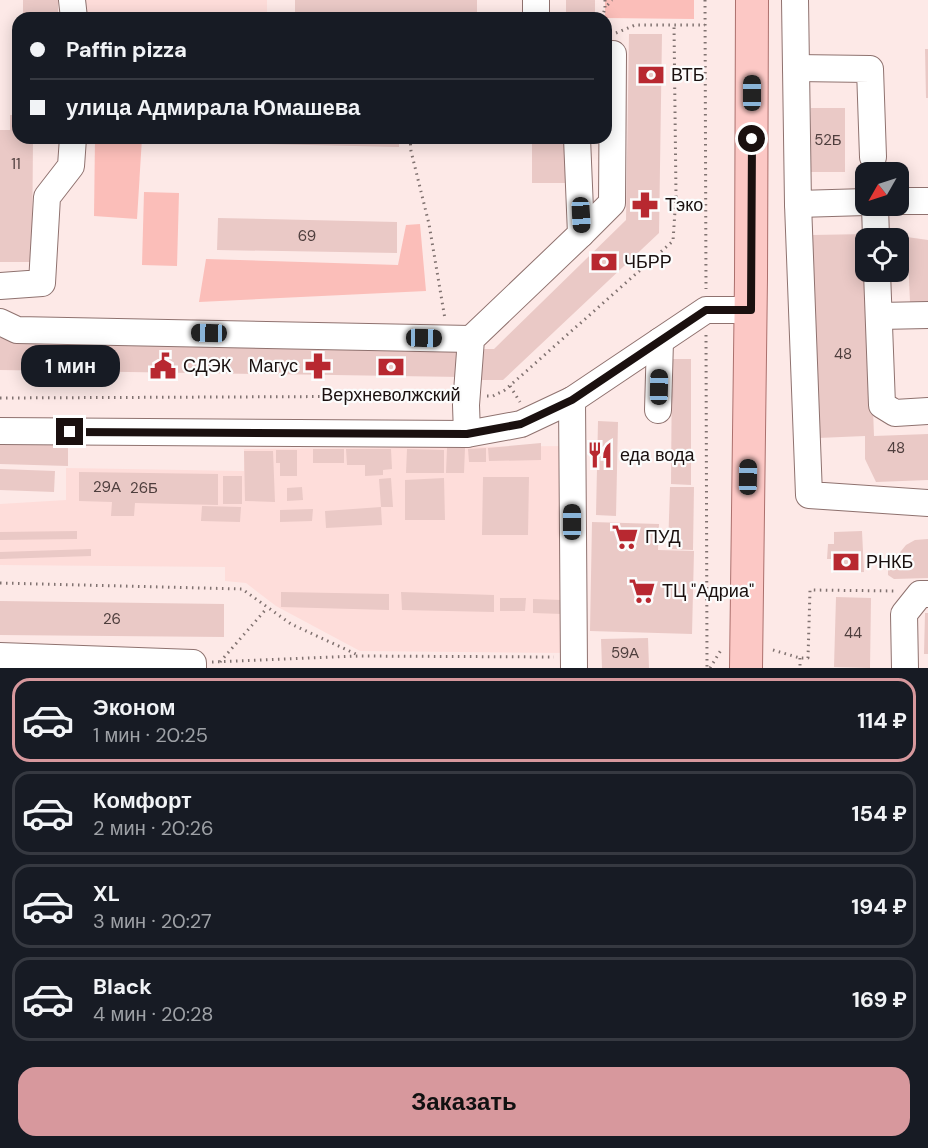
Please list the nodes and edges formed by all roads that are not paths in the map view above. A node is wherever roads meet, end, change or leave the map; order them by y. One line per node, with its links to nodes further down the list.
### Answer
1 (752, 0): 15 (main road)
2 (795, 0): 4 (street)
3 (614, 44): 12 (street)
4 (796, 69): 7 (street); 11 (street)
5 (73, 144): 14 (street)
6 (577, 144): 12 (street)
7 (873, 157)
8 (909, 201): 9 (street)
9 (928, 201)
10 (855, 202): 11 (street)
11 (798, 204): 26 (street)
12 (582, 234): 19 (street)
13 (877, 282): 17 (street)
14 (0, 285)
15 (751, 310): 20 (street); 32 (main road)
16 (928, 315): 17 (street)
17 (879, 316): 23 (street)
18 (0, 322): 19 (street)
19 (460, 339): 25 (street)
20 (660, 340): 21 (street); 22 (street)
21 (572, 400): 25 (street); 29 (street)
22 (658, 410)
23 (928, 411)
24 (0, 431): 25 (street)
25 (467, 434)
26 (928, 502)
27 (924, 594): 33 (street)
28 (0, 656): 30 (street)
29 (574, 662)
30 (120, 664): 31 (street)
31 (193, 665)
32 (746, 668)
33 (905, 668)

